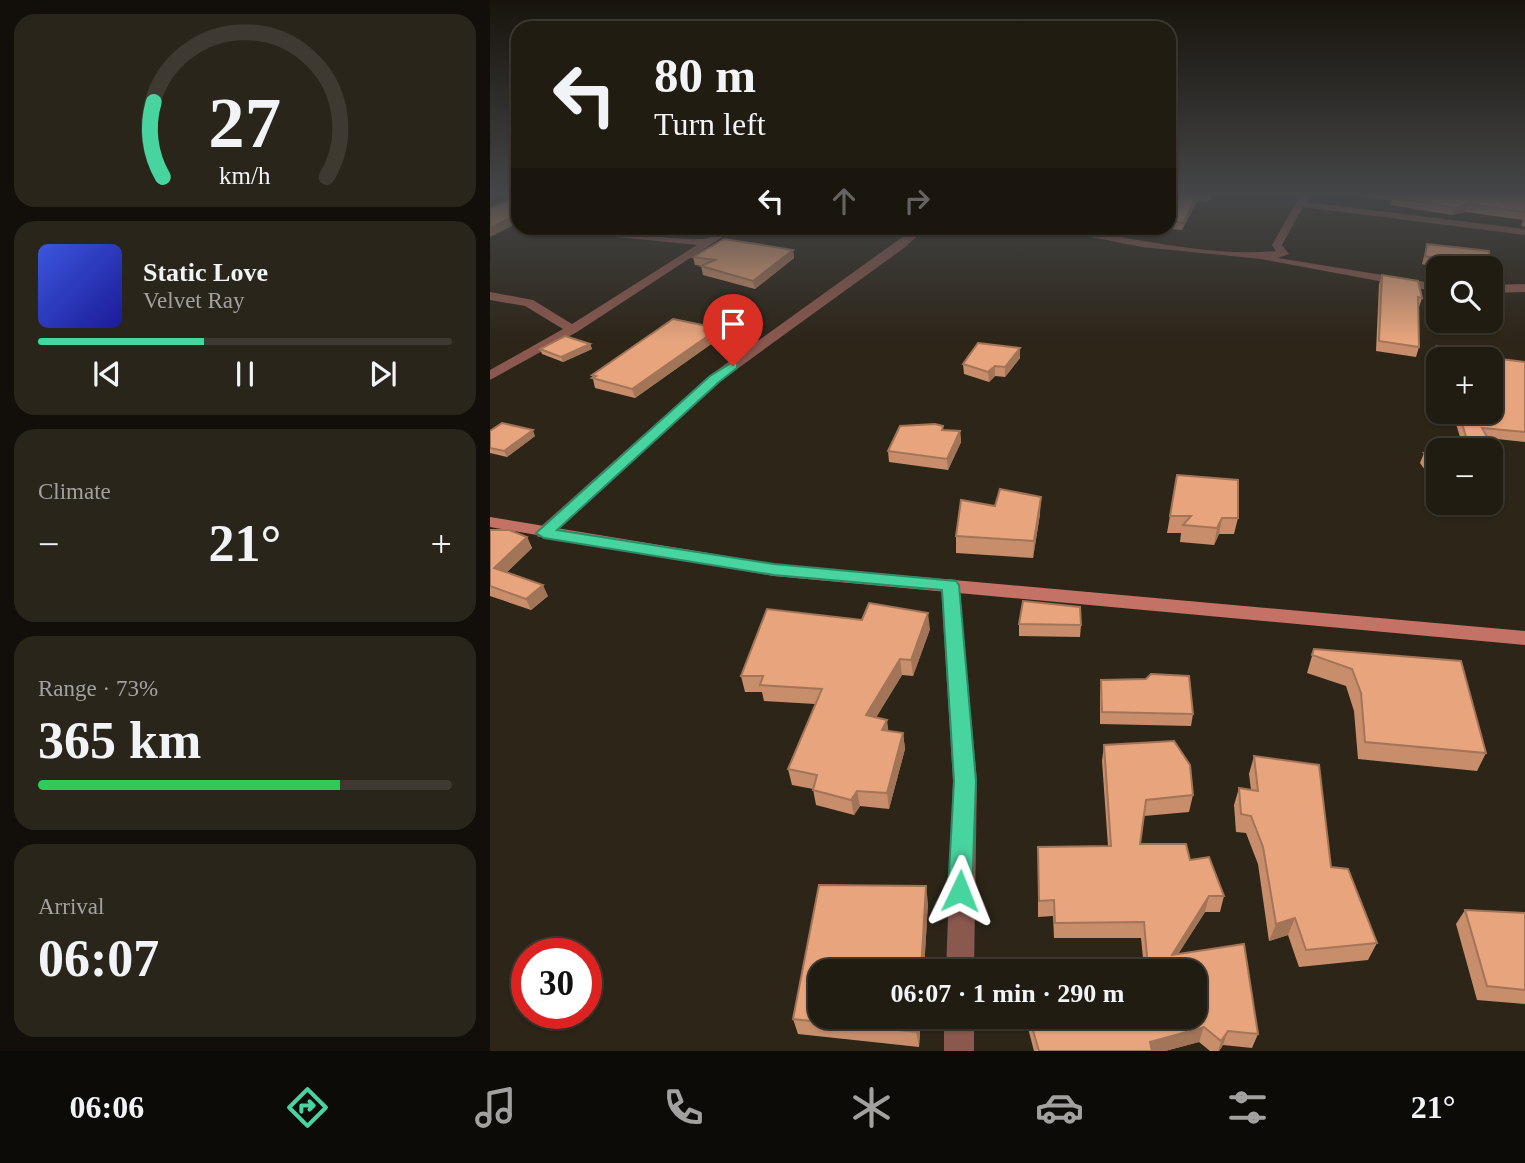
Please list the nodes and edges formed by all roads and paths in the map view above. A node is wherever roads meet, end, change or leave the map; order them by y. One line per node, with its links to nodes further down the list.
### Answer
1 (707, 243): 12 (street)
2 (903, 243): 15 (street)
3 (1139, 243): 6 (street)
4 (1278, 243): 5 (street)
5 (1283, 254): 6 (street); 7 (street)
6 (1258, 257): 7 (street)
7 (1312, 268): 8 (street)
8 (1426, 286)
9 (1525, 288): 10 (street)
10 (1503, 289)
11 (490, 296): 12 (street)
12 (572, 329): 13 (street)
13 (490, 376)
14 (490, 522): 15 (street)
15 (544, 533): 16 (street)
16 (950, 585): 17 (street); 18 (street)
17 (1525, 638)
18 (960, 959)
19 (959, 1029): 20 (street)
20 (959, 1051)

